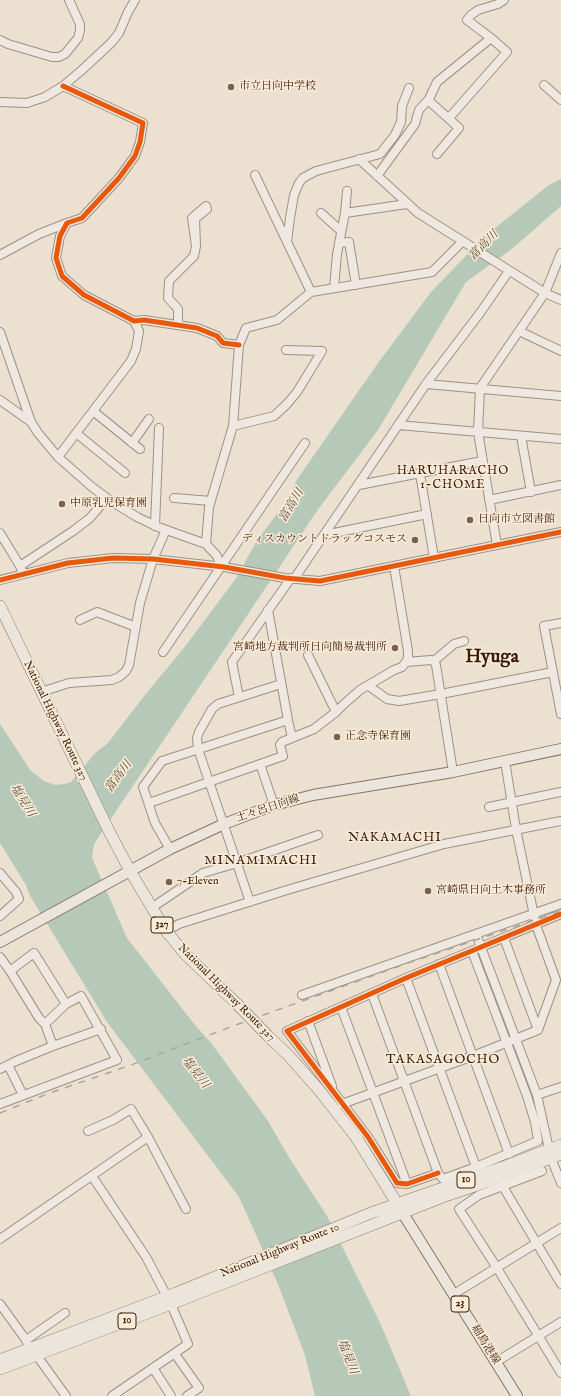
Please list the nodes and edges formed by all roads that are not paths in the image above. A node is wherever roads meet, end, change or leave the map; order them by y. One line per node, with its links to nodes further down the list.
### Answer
1 (69, 0): 5 (street)
2 (135, 0): 7 (street)
3 (504, 0): 4 (street)
4 (492, 38): 9 (street); 12 (street)
5 (0, 40)
6 (544, 85): 10 (street)
7 (63, 86): 11 (street); 22 (street)
8 (409, 88): 14 (street)
9 (428, 100): 12 (street); 16 (street)
10 (561, 100)
11 (0, 102)
12 (449, 118): 13 (street)
13 (437, 154)
14 (359, 159): 16 (street); 24 (street)
15 (255, 175): 24 (street)
16 (377, 176): 18 (street)
17 (347, 191): 21 (street)
18 (407, 204): 21 (street); 26 (street)
19 (207, 209): 36 (street)
20 (321, 213): 23 (street)
21 (345, 213): 23 (street)
22 (67, 223): 28 (street); 35 (street)
23 (341, 231): 25 (street)
24 (287, 242): 32 (street)
25 (339, 243): 30 (street); 31 (street)
26 (464, 243): 29 (street); 30 (street)
27 (561, 253): 33 (street)
28 (0, 255)
29 (507, 269): 33 (street); 42 (street)
30 (356, 284): 31 (street)
31 (334, 288): 32 (street)
32 (311, 292): 39 (street)
33 (545, 293): 34 (street); 37 (street)
34 (561, 300)
35 (134, 321): 36 (street); 46 (street)
36 (178, 324): 39 (street)
37 (519, 331): 41 (street); 43 (street)
38 (0, 332): 48 (street)
39 (239, 345): 50 (street)
40 (286, 350): 50 (street)
41 (561, 351)
42 (426, 384): 43 (street); 49 (street)
43 (480, 388): 44 (street); 52 (street)
44 (561, 396)
45 (0, 401): 48 (street)
46 (93, 411): 53 (street); 56 (street)
47 (149, 419): 56 (street)
48 (31, 422): 59 (street)
49 (398, 425): 52 (street); 63 (street)
50 (233, 426): 69 (street)
51 (159, 428): 71 (street)
52 (478, 432): 54 (street); 60 (street)
53 (76, 433): 59 (street); 61 (street)
54 (521, 436): 55 (street); 65 (street)
55 (561, 439)
56 (132, 443): 58 (street)
57 (305, 443): 81 (street)
58 (140, 449)
59 (58, 457): 66 (street)
60 (482, 461): 62 (street); 68 (street)
61 (125, 473)
62 (420, 474): 63 (street); 70 (street)
63 (359, 485): 75 (street)
64 (561, 485): 65 (street)
65 (531, 492): 68 (street)
66 (108, 498): 71 (street); 82 (street)
67 (174, 498): 69 (street)
68 (489, 500): 77 (street)
69 (211, 501): 76 (street)
70 (427, 514): 75 (street); 78 (street)
71 (155, 526): 72 (street)
72 (166, 530): 76 (street); 79 (street)
73 (561, 532): 77 (street)
74 (0, 533): 82 (street)
75 (324, 535): 83 (street)
76 (206, 544): 81 (street)
77 (497, 545): 78 (street)
78 (434, 558): 80 (street)
79 (153, 559): 81 (street); 82 (street); 89 (street)
80 (394, 566): 83 (street); 94 (street)
81 (222, 567): 83 (street); 91 (street)
82 (22, 570): 84 (street)
83 (290, 578): 86 (street)
84 (0, 580)
85 (0, 606): 98 (highway, National Highway Route 327 / 327)
86 (268, 610): 96 (street); 100 (street)
87 (80, 620): 89 (street)
88 (561, 623): 95 (street)
89 (136, 627): 98 (street)
90 (464, 641): 93 (street)
91 (163, 652)
92 (308, 655): 102 (street)
93 (434, 661): 94 (street); 99 (street)
94 (406, 662): 97 (street)
95 (553, 672): 99 (street); 101 (street)
96 (281, 684): 100 (street); 104 (street)
97 (369, 686): 99 (street); 102 (street)
98 (41, 692): 123 (highway, National Highway Route 327 / 327)
99 (441, 694): 110 (street)
100 (239, 697): 107 (street)
101 (560, 702): 103 (street)
102 (336, 712): 105 (street)
103 (561, 714)
104 (288, 720): 105 (street); 107 (street)
105 (292, 738): 109 (street)
106 (561, 749): 108 (main road, 土々呂日向線)
107 (198, 750): 111 (street); 114 (street)
108 (505, 761): 110 (main road, 土々呂日向線); 113 (street)
109 (260, 764): 111 (street); 115 (street)
110 (453, 772): 115 (main road, 土々呂日向線)
111 (210, 782): 114 (street); 118 (street)
112 (561, 792): 113 (street)
113 (512, 802): 116 (street); 119 (street)
114 (149, 803): 121 (street)
115 (274, 805): 118 (main road, 土々呂日向線)
116 (489, 807)
117 (561, 821): 119 (street)
118 (224, 824): 121 (main road, 土々呂日向線); 122 (street)
119 (516, 828): 125 (street); 128 (street)
120 (318, 835): 122 (street)
121 (170, 849): 123 (main road, 土々呂日向線)
122 (237, 863): 125 (street); 127 (street)
123 (127, 872): 127 (highway, National Highway Route 327 / 327); 135 (main road, 土々呂日向線)
124 (0, 873): 130 (street)
125 (250, 902): 132 (street)
126 (561, 904): 128 (street)
127 (152, 907): 132 (highway, National Highway Route 327 / 327)
128 (534, 913): 131 (street); 133 (street)
129 (561, 914): 131 (street)
130 (0, 916)
131 (536, 925): 134 (street); 142 (street)
132 (166, 930): 178 (highway, National Highway Route 327 / 327, bridge)
133 (476, 934): 136 (street); 144 (street)
134 (504, 938): 136 (street); 150 (street)
135 (0, 942)
136 (481, 947): 137 (street); 151 (street)
137 (472, 951): 139 (street); 152 (street)
138 (0, 957): 140 (street)
139 (439, 964): 141 (street); 154 (street)
140 (10, 971): 145 (street); 148 (street)
141 (406, 978): 143 (street); 156 (street)
142 (558, 981): 150 (street)
143 (372, 994): 146 (street); 158 (street)
144 (302, 995)
145 (66, 1004): 148 (street); 149 (street)
146 (341, 1007): 147 (street); 160 (street)
147 (308, 1021): 162 (street); 162 (street)
148 (45, 1024): 153 (street)
149 (101, 1029): 153 (street); 161 (street)
150 (538, 1030): 151 (street)
151 (515, 1039): 152 (street); 163 (street)
152 (506, 1042): 154 (street); 169 (street)
153 (53, 1046): 155 (street)
154 (473, 1056): 156 (street); 169 (street)
155 (8, 1065): 157 (street); 161 (street)
156 (439, 1068): 158 (street); 171 (street)
157 (0, 1069)
158 (405, 1080): 160 (street); 173 (street)
159 (561, 1087): 163 (street)
160 (372, 1093): 165 (street); 176 (street)
161 (23, 1095): 164 (street)
162 (335, 1095): 165 (street)
163 (537, 1096): 170 (street)
164 (0, 1104)
165 (342, 1104): 176 (street)
166 (88, 1130): 167 (street)
167 (148, 1137): 174 (street); 179 (street)
168 (561, 1145): 170 (highway, National Highway Route 10 / 10)
169 (510, 1154): 171 (street)
170 (554, 1154): 175 (street); 178 (highway, National Highway Route 10 / 10)
171 (476, 1167): 173 (street)
172 (542, 1171): 177 (street)
173 (438, 1173): 176 (street)
174 (92, 1176): 181 (street); 186 (street)
175 (561, 1182)
176 (408, 1184)
177 (502, 1185): 182 (street); 183 (street)
178 (400, 1208): 185 (main road, 細島港線 / 23); 186 (highway, National Highway Route 10 / 10)
179 (186, 1209)
180 (561, 1228): 182 (street)
181 (0, 1239)
182 (537, 1243): 183 (street); 184 (street)
183 (497, 1268): 185 (street); 190 (street)
184 (561, 1284)
185 (454, 1294): 194 (main road, 細島港線 / 23)
186 (169, 1300): 191 (highway, National Highway Route 10 / 10); 192 (street)
187 (0, 1304): 191 (street)
188 (65, 1313): 191 (street)
189 (561, 1322): 190 (street)
190 (538, 1336): 194 (street); 197 (street)
191 (31, 1348): 193 (highway, National Highway Route 10 / 10); 196 (highway, National Highway Route 10 / 10); 198 (street)
192 (175, 1354): 195 (street); 201 (street)
193 (0, 1360)
194 (496, 1362): 202 (main road, 細島港線 / 23)
195 (153, 1368): 199 (street); 200 (street)
196 (0, 1369)
197 (561, 1373)
198 (66, 1396)
199 (112, 1396)
200 (171, 1396)
201 (187, 1396)
202 (517, 1396)

